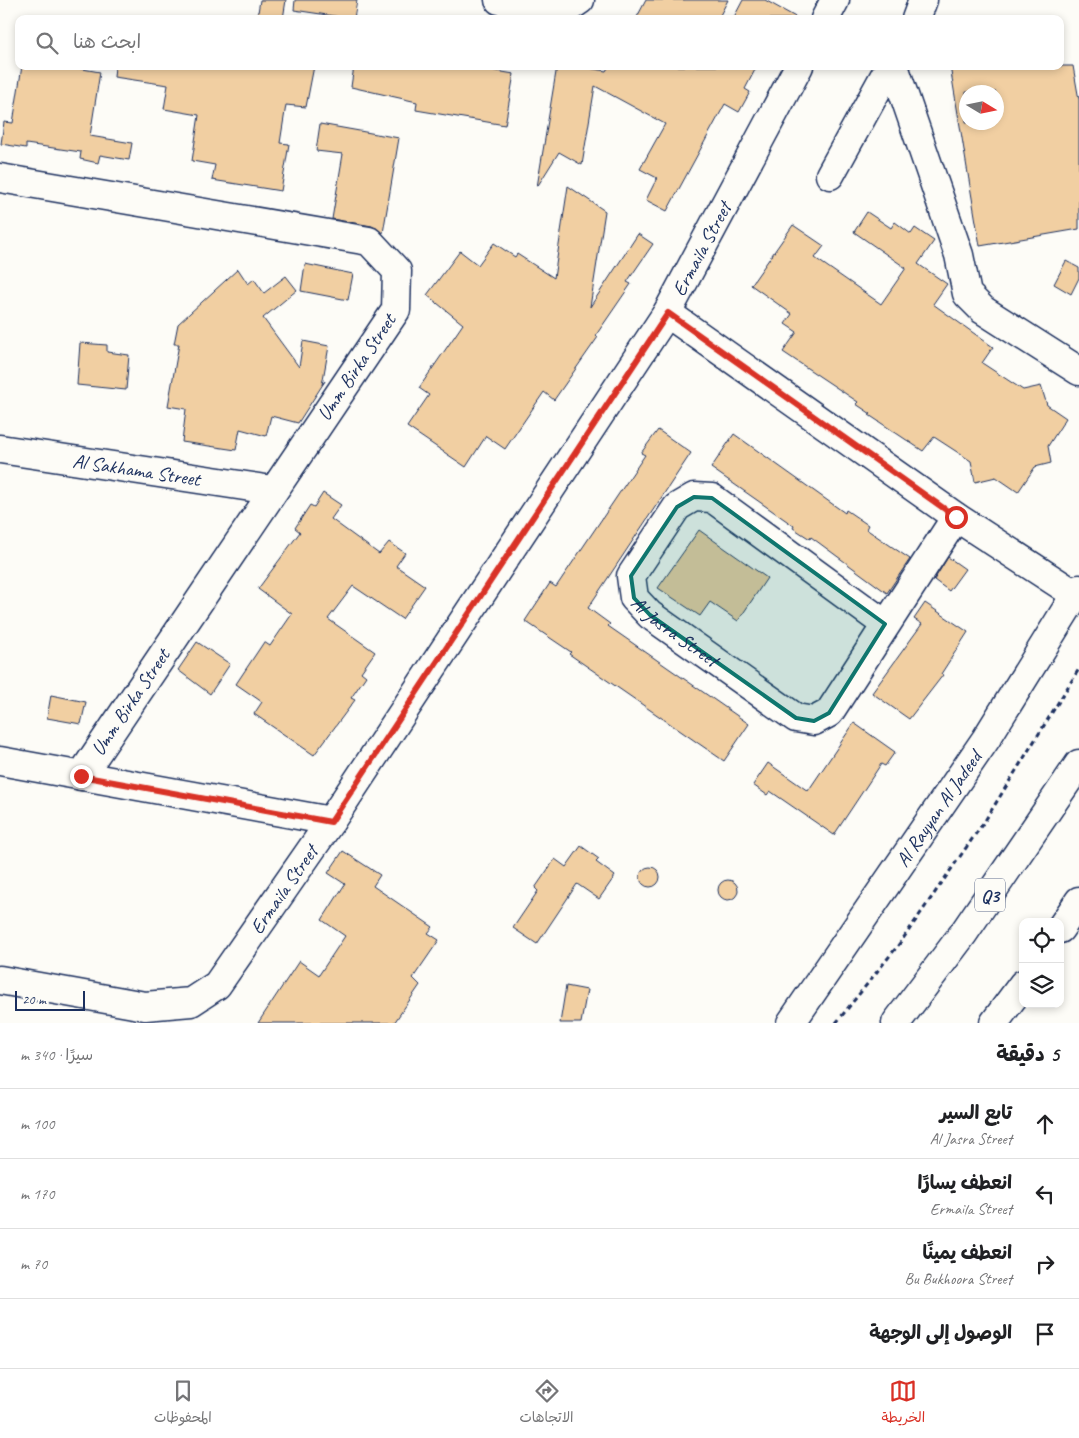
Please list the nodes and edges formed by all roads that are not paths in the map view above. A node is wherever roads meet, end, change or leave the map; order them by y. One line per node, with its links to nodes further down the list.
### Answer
1 (580, 0): 4 (main road)
2 (835, 0): 5 (main road)
3 (923, 0): 6 (main road)
4 (516, 2)
5 (827, 15)
6 (917, 15)
7 (797, 70): 12 (main road, Ermaila Street)
8 (890, 70): 10 (main road)
9 (893, 70): 13 (main road)
10 (830, 176)
11 (0, 178): 15 (main road, Umm Birka Street)
12 (668, 313): 16 (main road); 22 (main road, Ermaila Street)
13 (1078, 366)
14 (0, 449): 15 (main road, Al Sakhama Street)
15 (272, 490): 21 (main road, Umm Birka Street)
16 (956, 517): 17 (main road); 18 (main road, Al Jasra Street)
17 (1077, 592): 28 (main road, Al Rayyan Al Jadeed)
18 (885, 624): 18 (main road, Al Jasra Street)
19 (0, 761): 21 (main road)
20 (1079, 764): 29 (main road, Q3)
21 (81, 776): 22 (main road)
22 (331, 822): 27 (main road, Ermaila Street)
23 (1079, 901): 24 (main road)
24 (1064, 923)
25 (0, 980): 27 (main road, Ermaila Street)
26 (1019, 989): 30 (main road)
27 (144, 1015)
28 (791, 1023)
29 (896, 1023)
30 (994, 1023)

